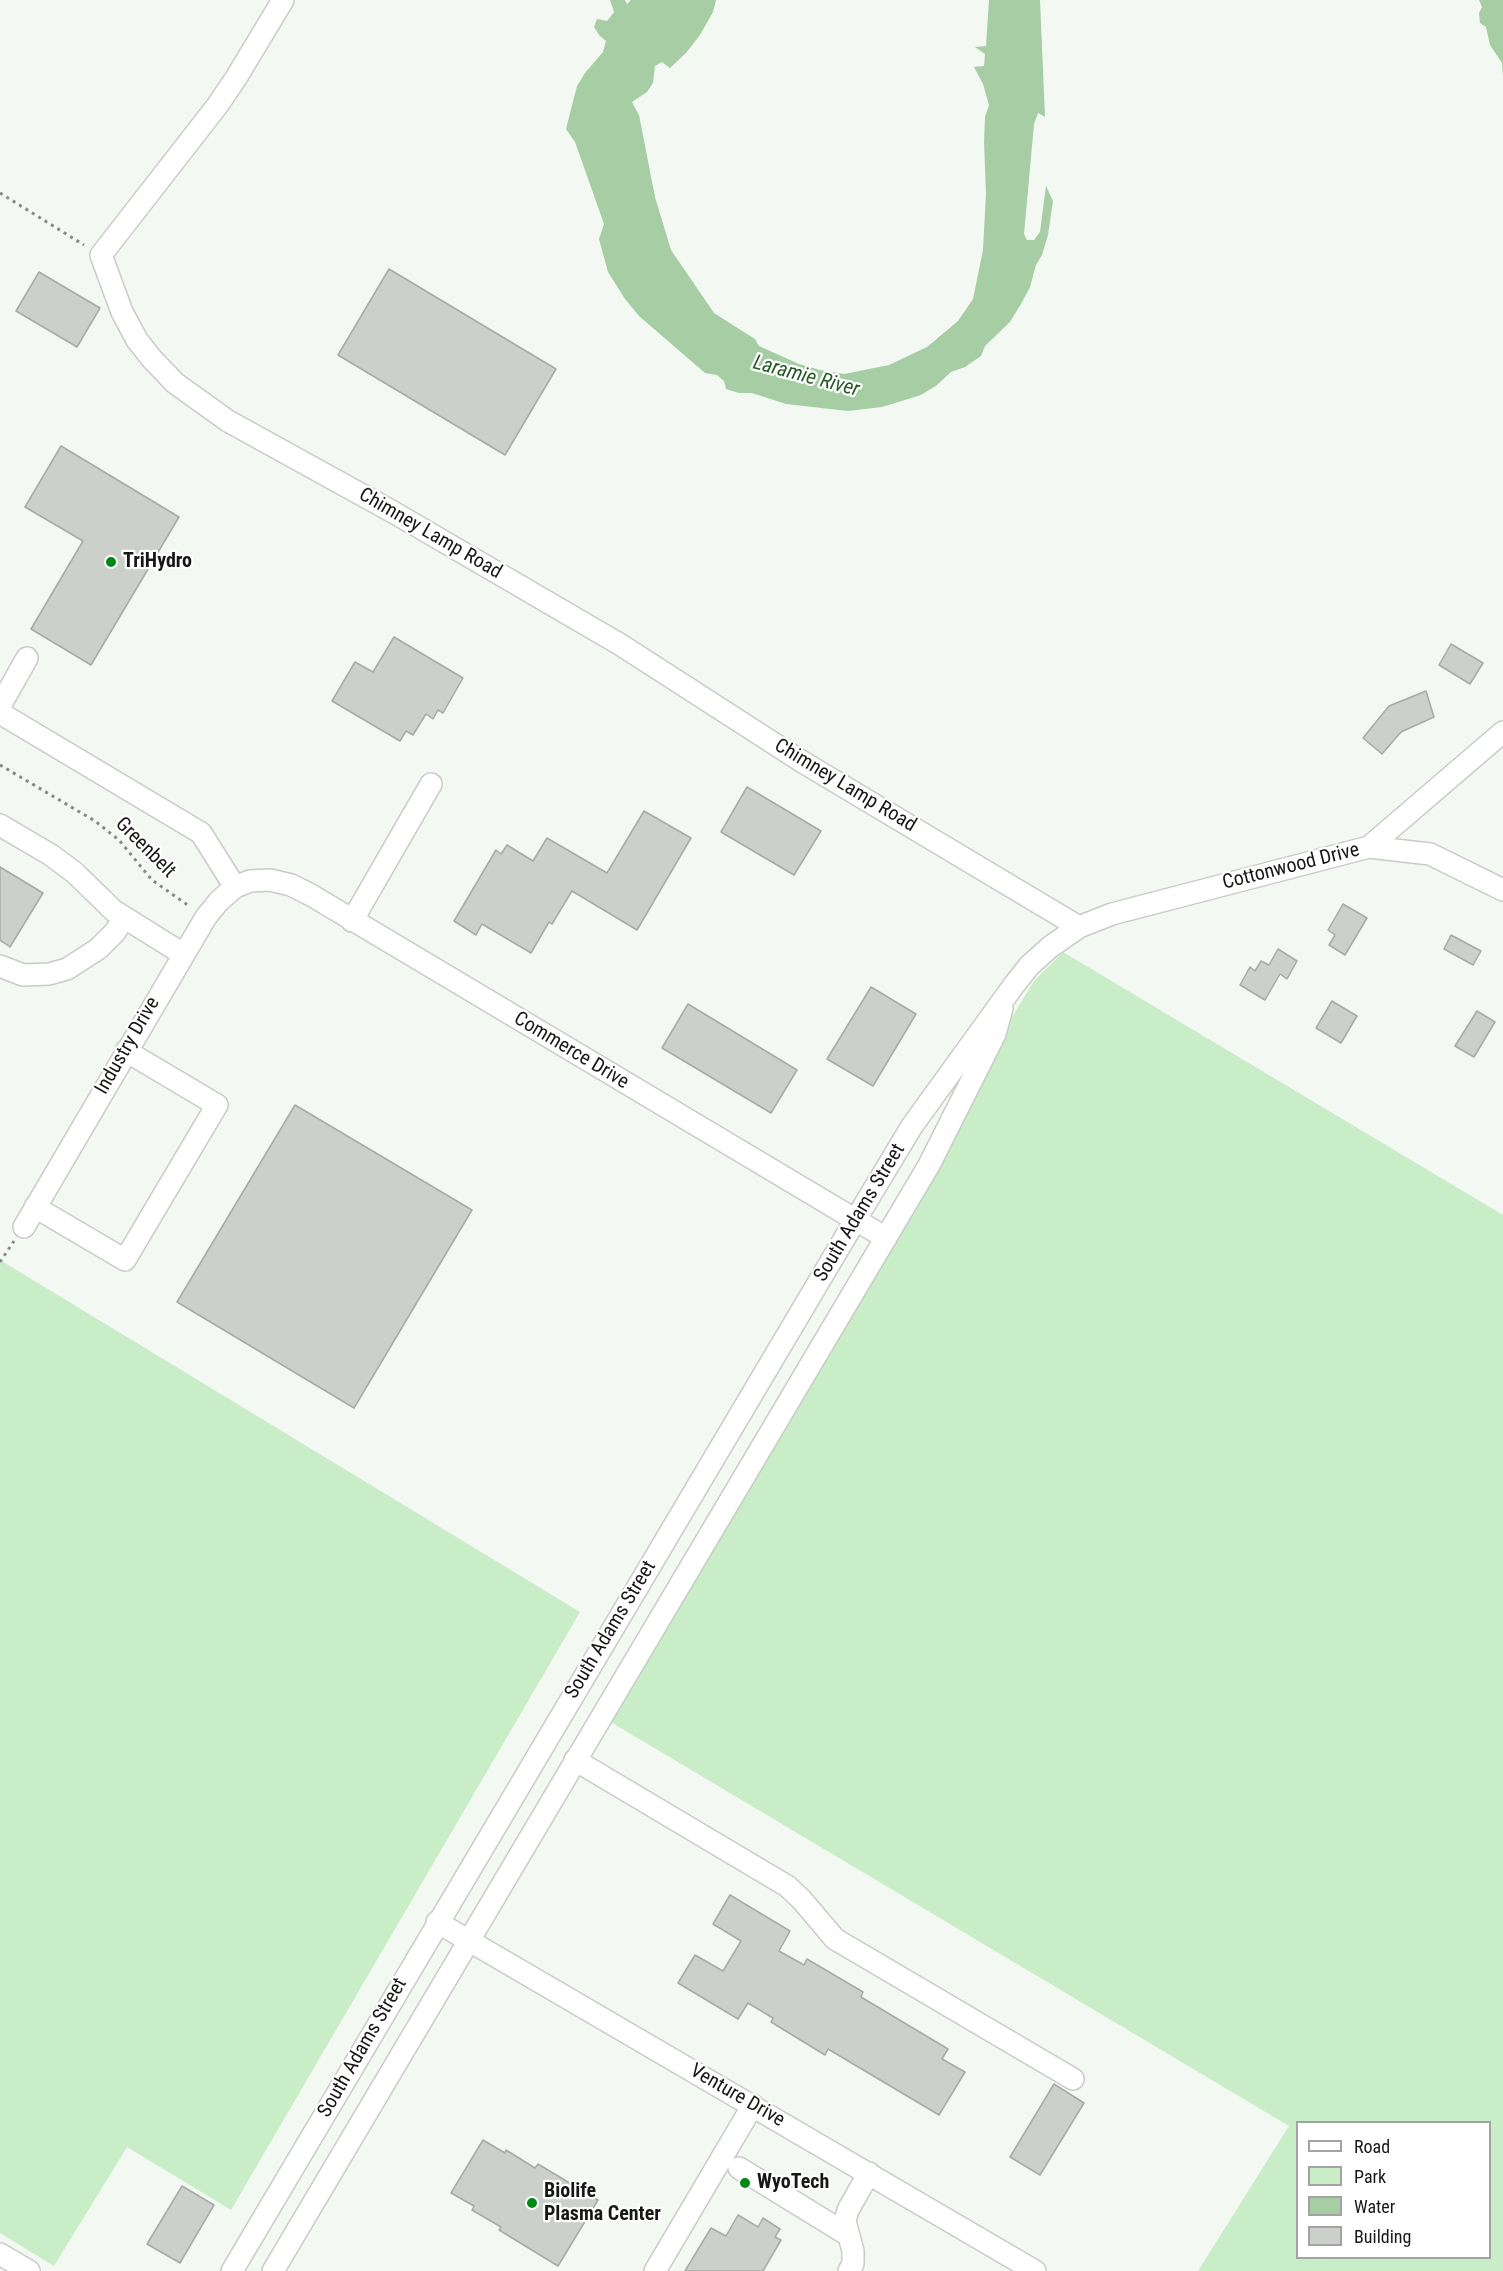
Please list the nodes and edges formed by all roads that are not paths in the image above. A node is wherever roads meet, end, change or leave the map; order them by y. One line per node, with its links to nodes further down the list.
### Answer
1 (283, 0): 13 (street, Chimney Lamp Road)
2 (27, 658): 3 (street)
3 (0, 706)
4 (0, 713): 9 (street)
5 (1503, 732): 8 (street, Cottonwood Drive)
6 (430, 784): 12 (street)
7 (0, 825): 11 (street)
8 (1369, 847): 10 (street); 13 (street, Cottonwood Drive)
9 (243, 884): 12 (street, Commerce Drive); 14 (street, Industry Drive)
10 (1503, 890)
11 (124, 918): 14 (street); 15 (street)
12 (352, 921): 19 (street, Commerce Drive)
13 (1079, 927): 16 (street, South Adams Street)
14 (183, 954): 17 (street, Industry Drive)
15 (0, 966)
16 (1005, 999): 19 (street, South Adams Street); 21 (street, South Adams Street)
17 (126, 1051): 18 (street, Industry Drive); 18 (street)
18 (35, 1207): 20 (street, Industry Drive)
19 (856, 1219): 21 (street, Commerce Drive); 23 (street, South Adams Street)
20 (24, 1227)
21 (886, 1238): 22 (street, South Adams Street)
22 (575, 1760): 24 (street, South Adams Street); 25 (street)
23 (437, 1922): 24 (street, Venture Drive); 33 (street, South Adams Street)
24 (470, 1941): 26 (street, Venture Drive); 34 (street, South Adams Street)
25 (1073, 2079)
26 (753, 2105): 28 (street, Venture Drive); 35 (street)
27 (739, 2168): 29 (street)
28 (869, 2173): 29 (street); 31 (street, Venture Drive)
29 (848, 2235): 36 (street)
30 (0, 2253): 32 (street)
31 (1012, 2265): 37 (street, Venture Drive)
32 (29, 2271)
33 (232, 2271)
34 (273, 2271)
35 (655, 2271)
36 (849, 2271)
37 (1035, 2271)

